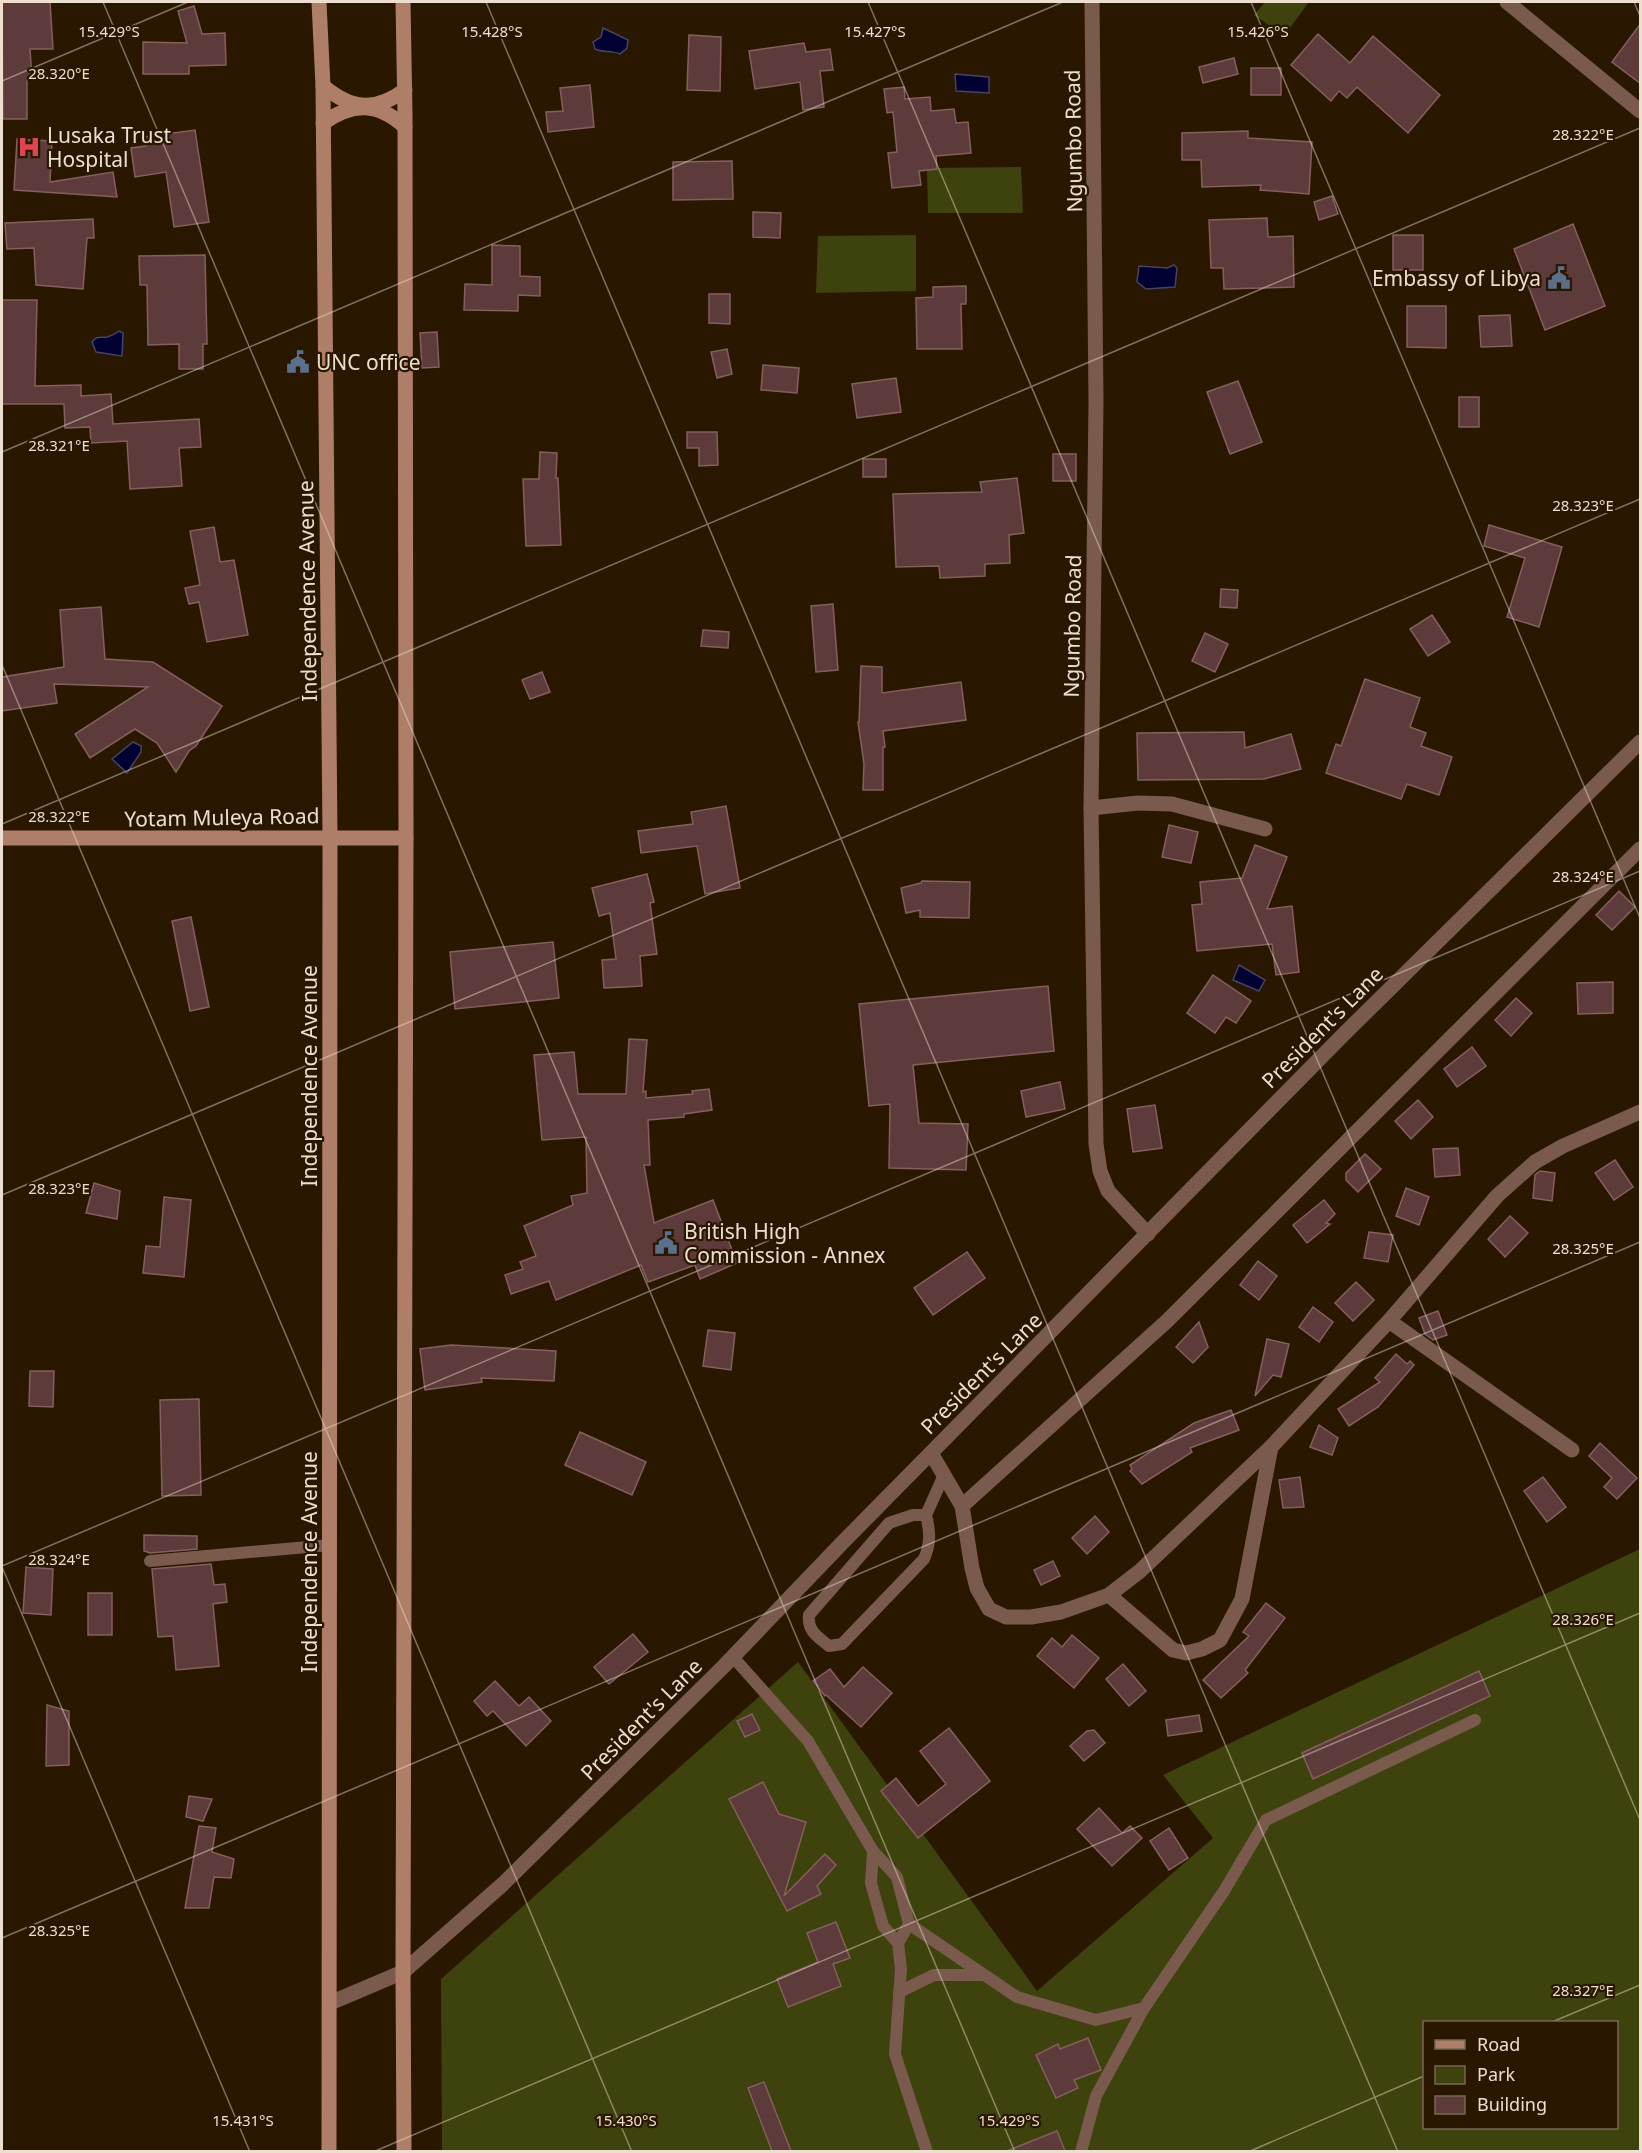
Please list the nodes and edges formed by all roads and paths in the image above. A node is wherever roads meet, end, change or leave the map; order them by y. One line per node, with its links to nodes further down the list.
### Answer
1 (319, 2): 5 (main road, Independence Avenue)
2 (403, 2): 6 (main road)
3 (1092, 2): 11 (street, Ngumbo Road)
4 (1507, 2): 7 (street)
5 (324, 86): 6 (main road); 8 (main road, Independence Avenue)
6 (405, 90): 9 (main road)
7 (1641, 111)
8 (323, 123): 9 (main road); 13 (main road, Independence Avenue)
9 (405, 128): 15 (main road)
10 (1641, 742): 18 (street, President's Lane)
11 (1091, 808): 12 (street); 18 (street, Ngumbo Road)
12 (1265, 829)
13 (330, 837): 14 (main road, Yotam Muleya Road); 15 (main road, Yotam Muleya Road); 26 (main road, Independence Avenue)
14 (2, 838)
15 (406, 838): 34 (main road)
16 (1641, 849): 24 (street)
17 (1640, 1112): 19 (street)
18 (1148, 1234): 22 (street, President's Lane)
19 (1389, 1321): 20 (street); 21 (street)
20 (1271, 1447): 28 (street); 28 (street)
21 (1572, 1450)
22 (931, 1453): 23 (street); 29 (street, President's Lane)
23 (944, 1475): 24 (street); 25 (lane)
24 (963, 1506): 28 (street)
25 (926, 1515): 25 (lane)
26 (330, 1545): 27 (lane); 37 (main road, Independence Avenue)
27 (150, 1561)
28 (1109, 1595)
29 (733, 1657): 31 (lane); 34 (street, President's Lane)
30 (1475, 1720): 38 (lane)
31 (873, 1851): 32 (lane); 33 (lane)
32 (909, 1924): 33 (lane); 35 (lane)
33 (898, 1943): 36 (lane)
34 (403, 1972): 37 (street, President's Lane); 40 (main road)
35 (984, 1976): 36 (lane); 38 (lane)
36 (899, 1992): 41 (lane)
37 (330, 2003): 39 (main road, Independence Avenue)
38 (1144, 2008): 42 (lane)
39 (329, 2151)
40 (404, 2151)
41 (927, 2151)
42 (1081, 2151)

